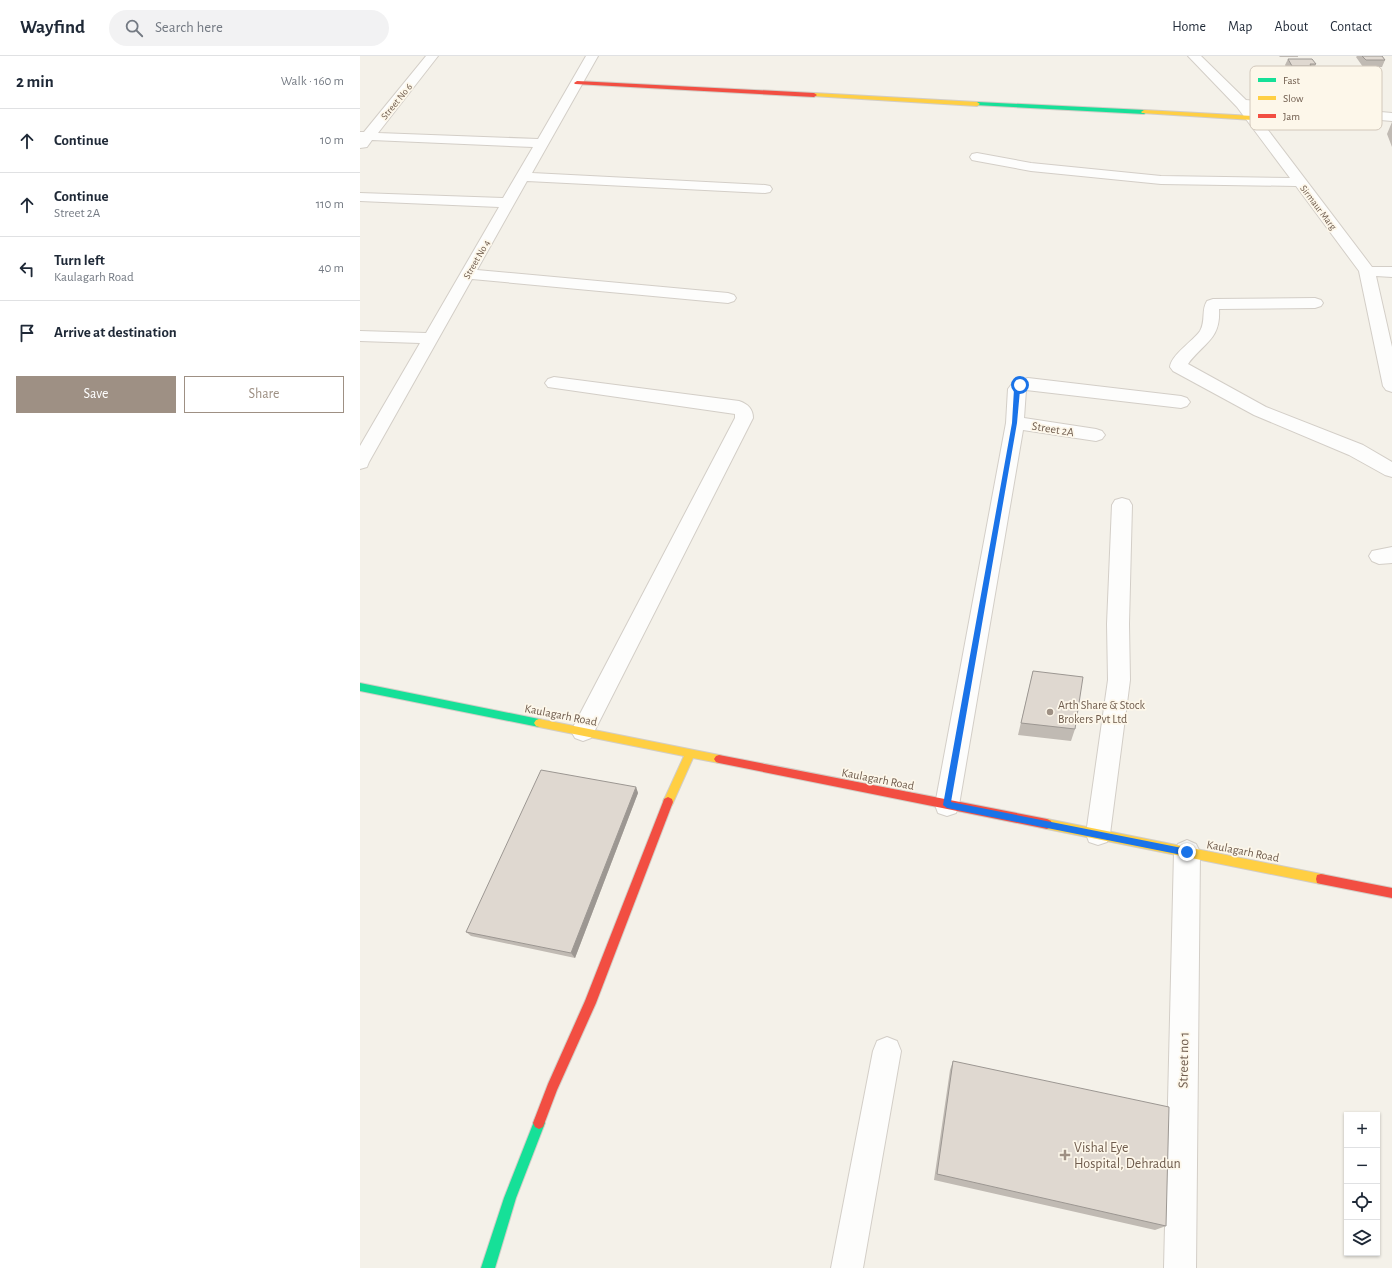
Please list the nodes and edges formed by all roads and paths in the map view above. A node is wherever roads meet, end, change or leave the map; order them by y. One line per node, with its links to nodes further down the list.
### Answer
1 (432, 56): 12 (street, Street No 6)
2 (592, 56): 4 (street, Street No 4)
3 (1194, 56): 5 (street, Sirmaur Marg)
4 (577, 82): 10 (street); 13 (street, Street No 4)
5 (1242, 104): 6 (street); 7 (street, Sirmaur Marg)
6 (1250, 105)
7 (1250, 115)
8 (1382, 116): 9 (street)
9 (1392, 117)
10 (1250, 118)
11 (1261, 130): 16 (street, Sirmaur Marg)
12 (363, 140): 13 (street)
13 (542, 142): 15 (street, Street No 4)
14 (977, 156): 16 (street)
15 (523, 177): 17 (street); 19 (street, Street No 4)
16 (1300, 182): 20 (street, Sirmaur Marg)
17 (765, 189)
18 (360, 197): 19 (street)
19 (508, 204): 22 (street, Street No 4)
20 (1366, 271): 21 (street); 28 (street, Sirmaur Marg)
21 (1392, 272)
22 (467, 274): 23 (street); 26 (street, Street No 4)
23 (728, 298)
24 (1315, 303): 33 (street)
25 (360, 336): 26 (street)
26 (431, 338): 32 (street, Street No 4)
27 (554, 383): 36 (street)
28 (1392, 386)
29 (1181, 402): 30 (street)
30 (1015, 423): 31 (street, Street 2A); 38 (street, Street 2A)
31 (1096, 435)
32 (360, 462)
33 (1392, 470)
34 (1122, 505): 39 (street)
35 (360, 687): 36 (street, Kaulagarh Road)
36 (583, 731): 37 (street, Kaulagarh Road)
37 (690, 753): 38 (street, Kaulagarh Road); 43 (street)
38 (947, 805): 39 (street, Kaulagarh Road)
39 (1098, 834): 40 (street, Kaulagarh Road)
40 (1187, 852): 41 (street, Kaulagarh Road); 45 (street, Street no 1)
41 (1392, 893)
42 (887, 1051): 44 (street)
43 (488, 1268)
44 (847, 1268)
45 (1180, 1268)

